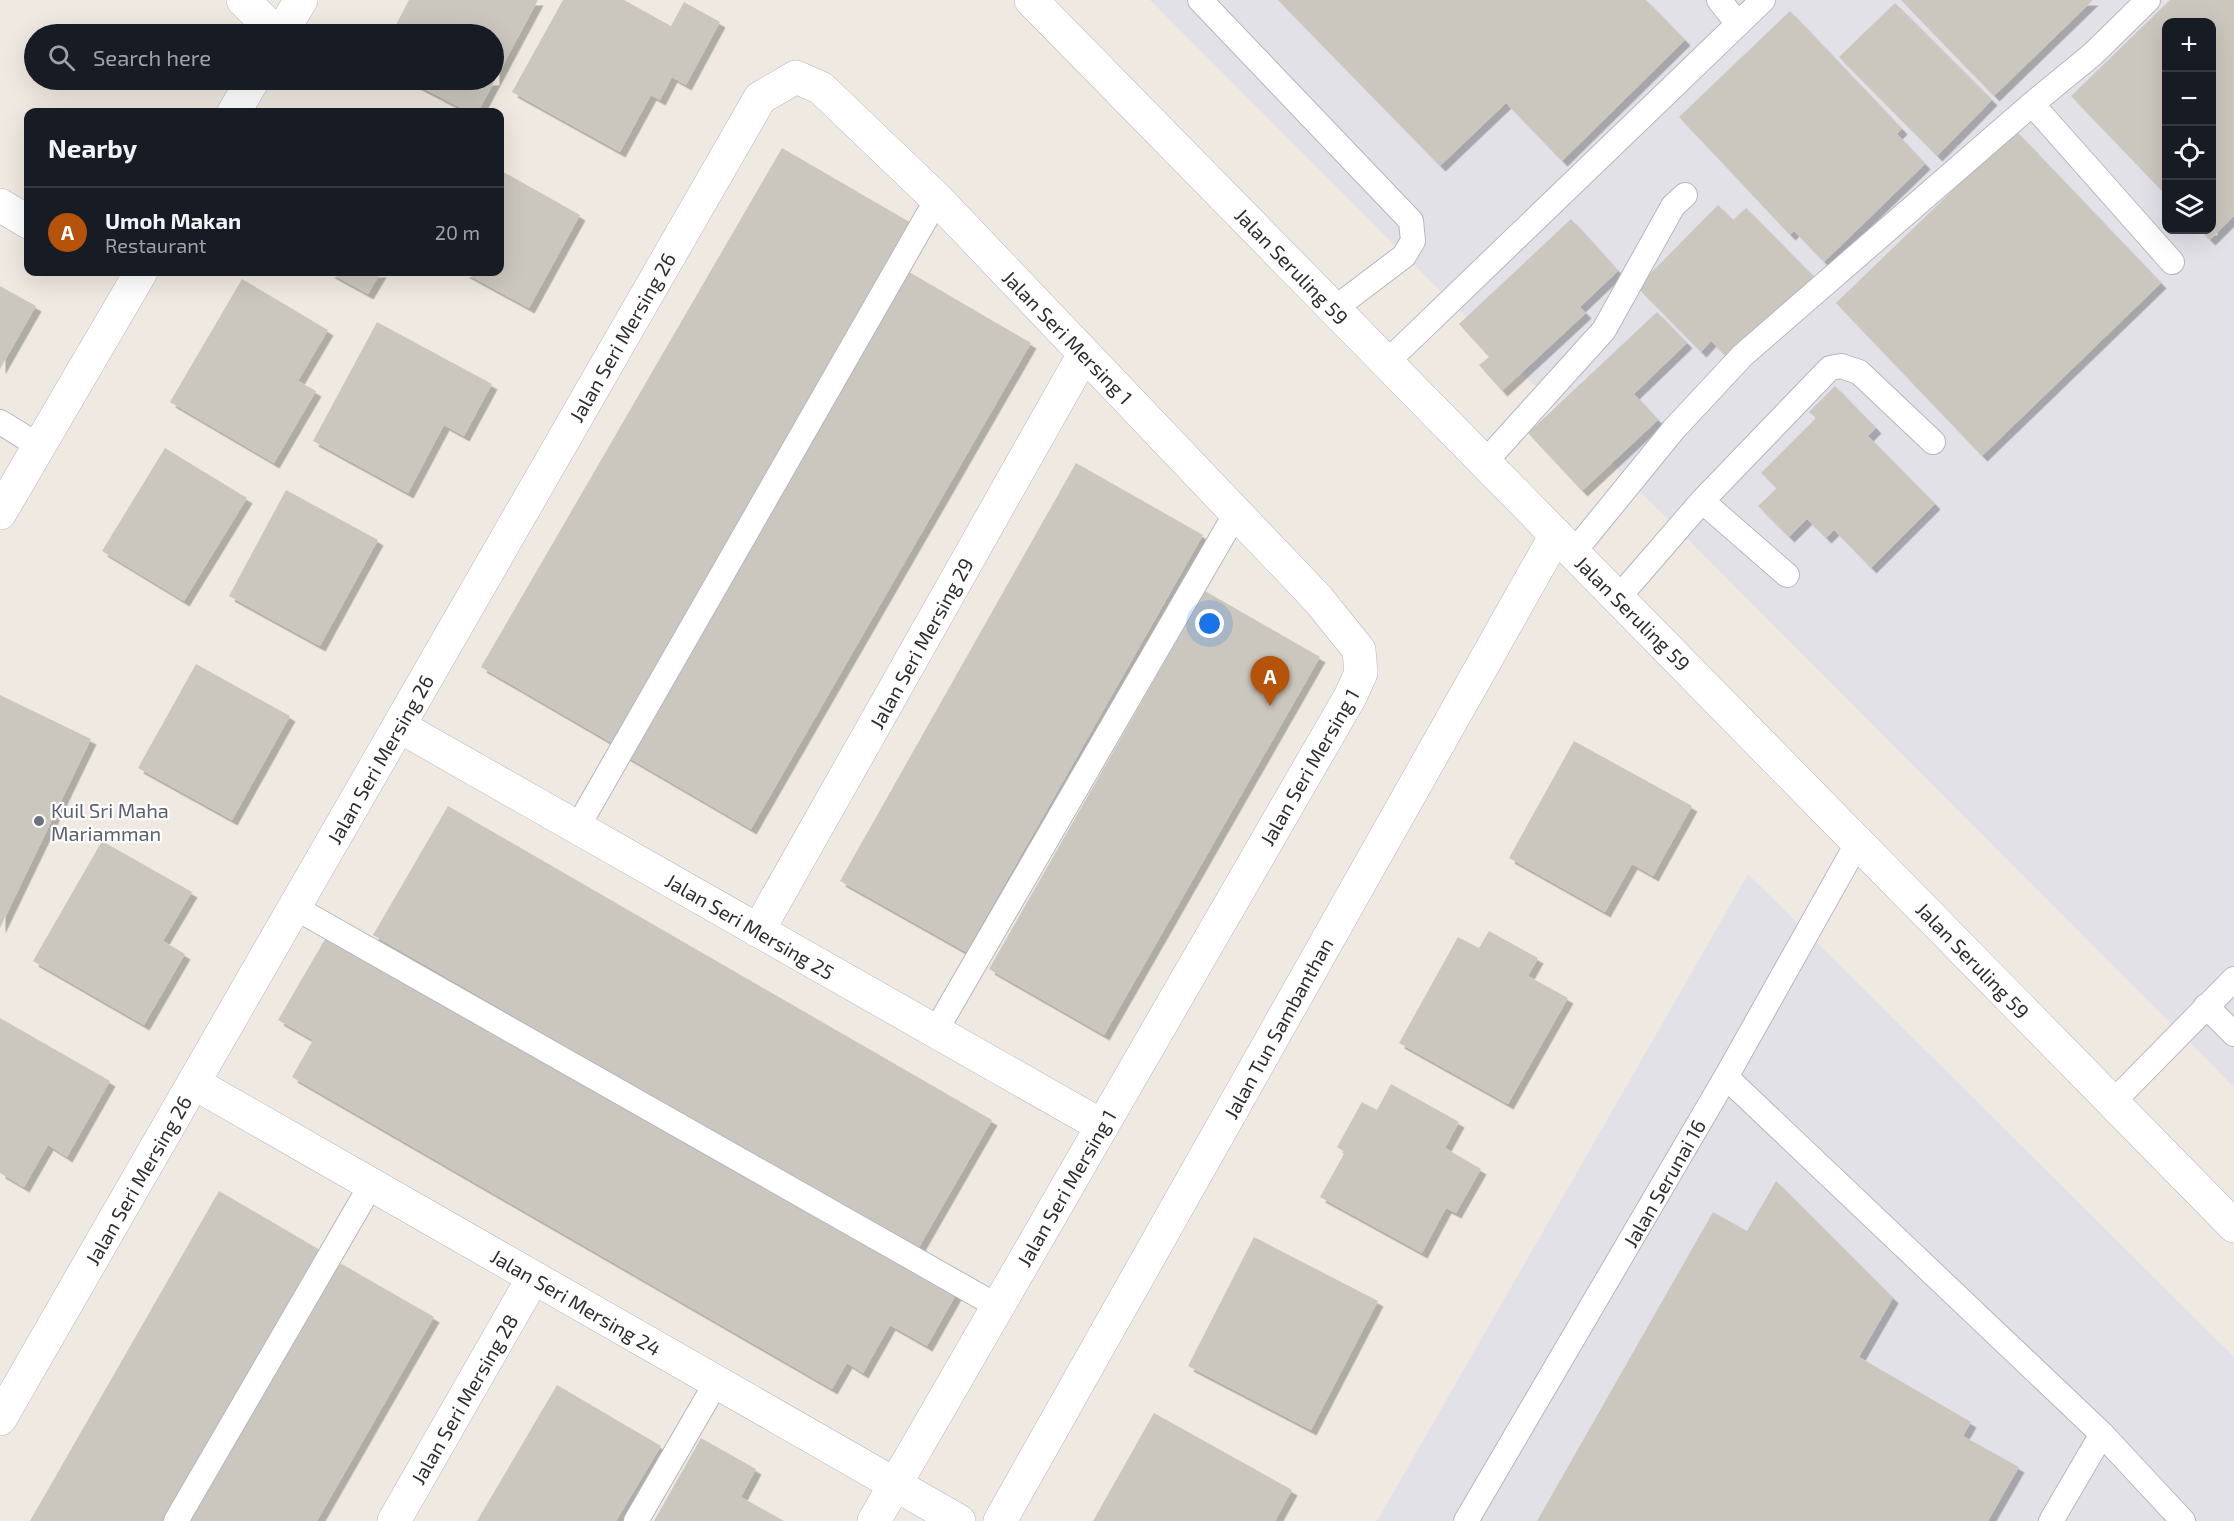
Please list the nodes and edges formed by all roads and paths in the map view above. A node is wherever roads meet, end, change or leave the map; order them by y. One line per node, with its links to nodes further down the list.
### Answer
1 (243, 0): 8 (street)
2 (301, 0): 9 (street)
3 (1031, 0): 21 (street, Jalan Seruling 59)
4 (1200, 0): 21 (lane)
5 (1719, 0): 10 (lane)
6 (1763, 0): 10 (lane)
7 (2148, 0): 13 (lane)
8 (268, 24)
9 (285, 24)
10 (1738, 24): 23 (lane)
11 (247, 90): 14 (street)
12 (760, 98): 16 (street, Jalan Seri Mersing 1); 34 (street, Jalan Seri Mersing 26)
13 (2032, 104): 19 (lane); 31 (lane)
14 (236, 108)
15 (1684, 195): 27 (lane)
16 (937, 199): 22 (street, Jalan Seri Mersing 1); 35 (lane)
17 (0, 205): 18 (street)
18 (24, 220)
19 (2172, 262)
20 (129, 276): 26 (street)
21 (1334, 309): 23 (street, Jalan Seruling 59)
22 (1084, 354): 30 (street, Jalan Seri Mersing 1); 38 (street, Jalan Seri Mersing 29)
23 (1387, 362): 27 (street, Jalan Seruling 59)
24 (0, 423): 26 (lane)
25 (1933, 442): 28 (lane)
26 (39, 446): 29 (street)
27 (1485, 462): 31 (street, Jalan Seruling 59)
28 (1702, 501): 32 (lane); 33 (lane)
29 (0, 513)
30 (1236, 513): 41 (lane); 46 (street, Jalan Seri Mersing 1)
31 (1565, 544): 33 (street, Jalan Seruling 59); 60 (street, Jalan Tun Sambanthan)
32 (1787, 575)
33 (1618, 598): 36 (street, Jalan Seruling 59)
34 (399, 726): 35 (street, Jalan Seri Mersing 25); 37 (street, Jalan Seri Mersing 26)
35 (577, 828): 38 (street, Jalan Seri Mersing 25)
36 (1858, 842): 43 (lane, Jalan Serunai 16); 45 (street, Jalan Seruling 59)
37 (294, 907): 44 (street, Jalan Seri Mersing 26); 50 (lane)
38 (758, 931): 41 (street, Jalan Seri Mersing 25)
39 (2234, 979): 40 (lane)
40 (2206, 1005): 42 (lane); 45 (lane)
41 (935, 1032): 46 (street, Jalan Seri Mersing 25)
42 (2234, 1034)
43 (1726, 1077): 53 (lane); 61 (lane, Jalan Serunai 16)
44 (194, 1083): 47 (street, Jalan Seri Mersing 24); 52 (street, Jalan Seri Mersing 26)
45 (2113, 1102): 48 (street, Jalan Seruling 59)
46 (1101, 1126): 50 (street, Jalan Seri Mersing 1)
47 (371, 1185): 49 (street, Jalan Seri Mersing 24); 56 (lane)
48 (2234, 1226)
49 (533, 1278): 51 (street, Jalan Seri Mersing 24); 57 (street, Jalan Seri Mersing 28)
50 (998, 1306): 54 (street, Jalan Seri Mersing 1)
51 (716, 1383): 54 (street, Jalan Seri Mersing 24); 58 (lane)
52 (0, 1419)
53 (2102, 1434): 62 (lane); 63 (lane)
54 (907, 1492): 55 (street, Jalan Seri Mersing 24); 59 (street, Jalan Seri Mersing 1)
55 (954, 1519)
56 (176, 1521)
57 (394, 1521)
58 (636, 1521)
59 (874, 1521)
60 (1000, 1521)
61 (1466, 1521)
62 (2051, 1521)
63 (2183, 1521)

